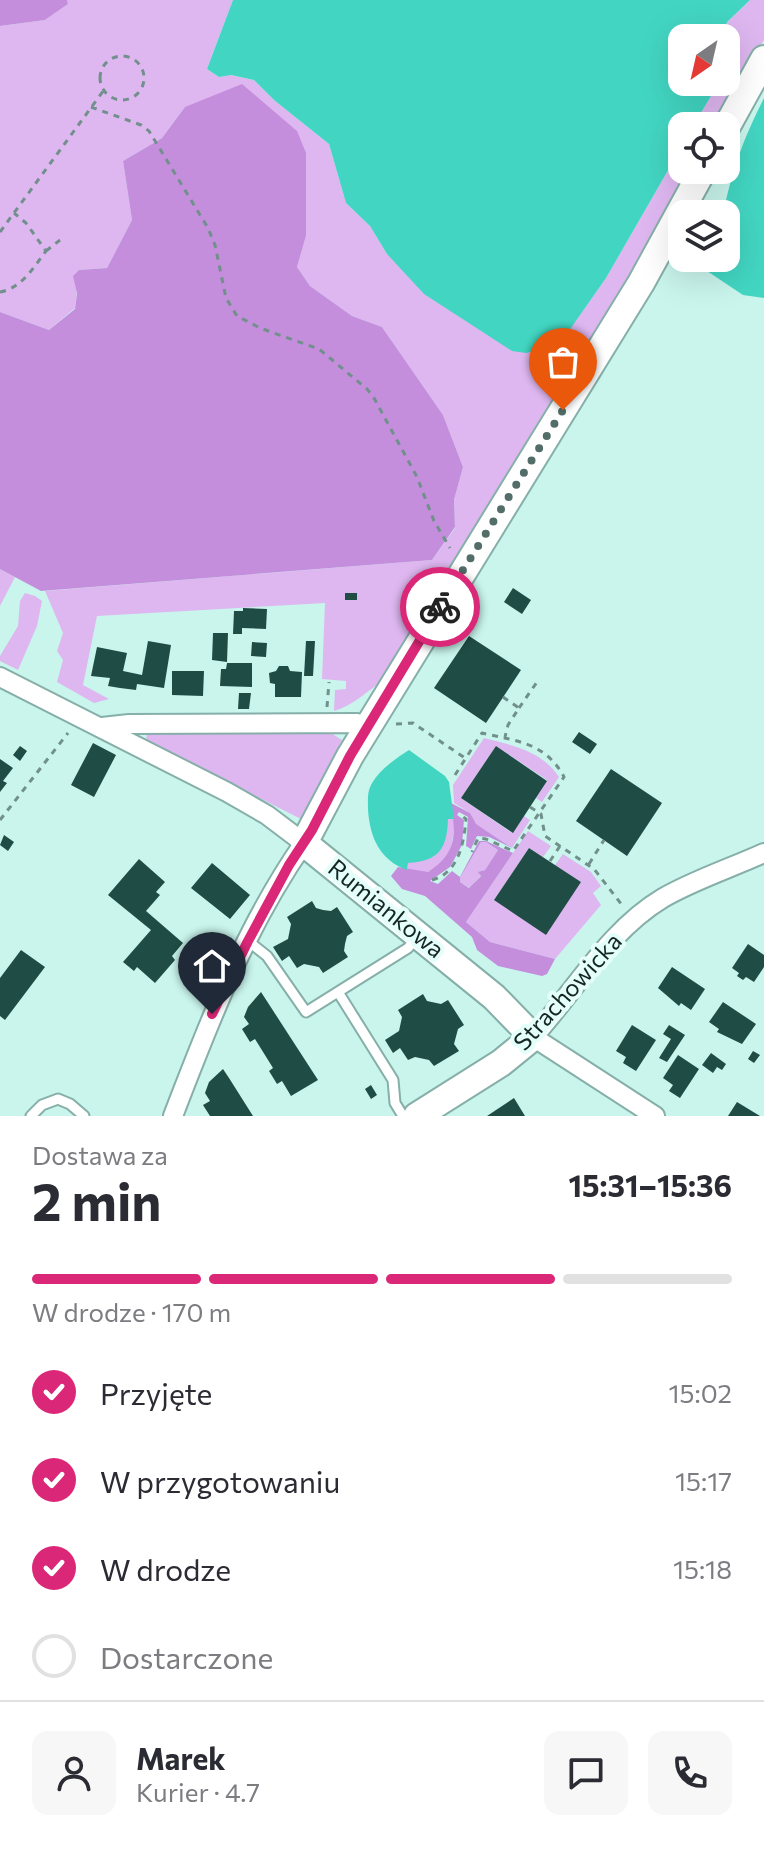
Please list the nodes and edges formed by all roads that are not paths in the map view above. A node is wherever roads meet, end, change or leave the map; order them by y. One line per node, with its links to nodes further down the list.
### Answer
1 (764, 59): 2 (street)
2 (735, 112)
3 (695, 184): 5 (street)
4 (0, 677): 6 (street, Rumiankowa)
5 (376, 726): 6 (street, Rumiankowa); 7 (street)
6 (102, 727): 7 (street, Rumiankowa)
7 (304, 843): 9 (street, Rumiankowa); 10 (street)
8 (764, 853): 12 (street, Strachowicka)
9 (419, 934): 11 (lane); 12 (street, Rumiankowa)
10 (248, 941): 11 (lane); 15 (street)
11 (338, 992): 16 (lane)
12 (533, 1037): 17 (street, Strachowicka); 18 (street)
13 (31, 1116): 14 (lane)
14 (84, 1116)
15 (173, 1116)
16 (403, 1116)
17 (417, 1116)
18 (655, 1116)

